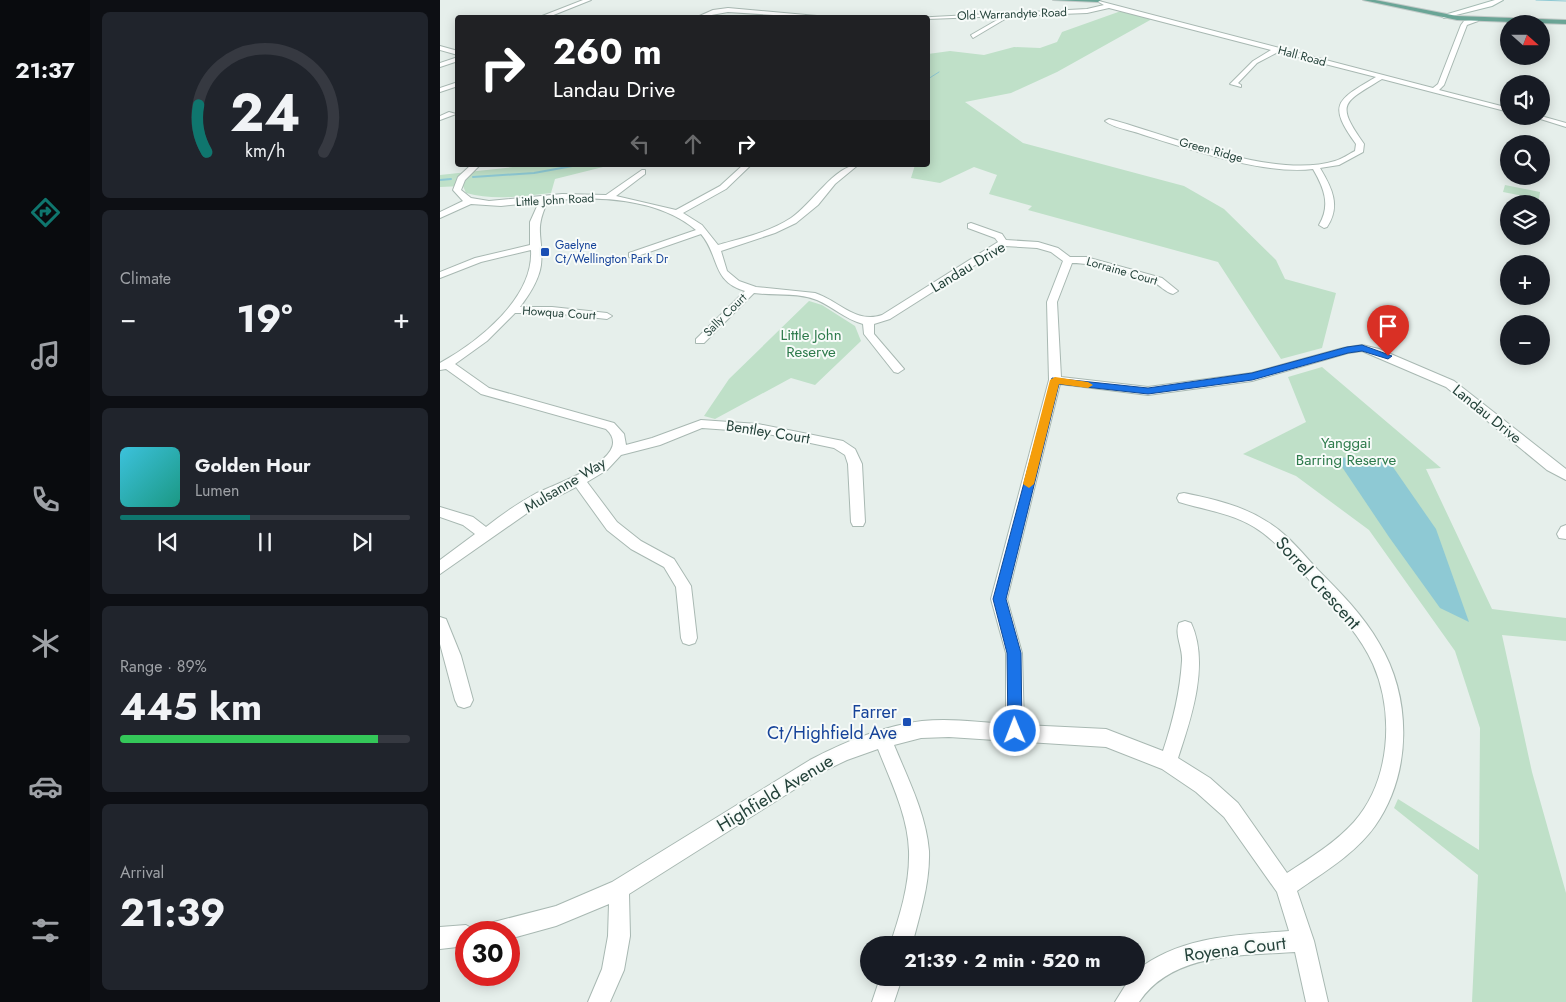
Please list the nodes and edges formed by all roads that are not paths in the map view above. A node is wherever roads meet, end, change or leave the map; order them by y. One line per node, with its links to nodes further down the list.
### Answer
1 (588, 0): 8 (street)
2 (1056, 0): 3 (main road)
3 (1098, 0): 6 (street, Hall Road)
4 (1366, 0): 11 (main road)
5 (1500, 0): 13 (main road)
6 (1109, 6): 7 (street, Old Warrandyte Road); 17 (street, Hall Road)
7 (1007, 14): 12 (street, Old Warrandyte Road); 15 (street)
8 (547, 15)
9 (705, 15): 10 (street)
10 (784, 15)
11 (1443, 15): 13 (main road); 13 (main road)
12 (930, 17)
13 (1461, 17): 14 (main road); 25 (street)
14 (1566, 22)
15 (978, 36)
16 (440, 48): 18 (street)
17 (1278, 49): 21 (street, Hall Road); 23 (street)
18 (455, 51)
19 (455, 60): 20 (street)
20 (440, 65)
21 (1381, 77): 25 (street, Hall Road); 35 (street, Green Ridge)
22 (455, 85): 24 (street)
23 (1233, 85)
24 (440, 90)
25 (1435, 90): 26 (street, Hall Road)
26 (1500, 108)
27 (452, 114): 28 (street)
28 (441, 116)
29 (1550, 120): 31 (street)
30 (1108, 121): 35 (street, Green Ridge)
31 (1566, 125)
32 (474, 167): 39 (street)
33 (746, 167): 40 (street)
34 (851, 167): 47 (street)
35 (1316, 168): 42 (street)
36 (642, 172): 37 (street)
37 (607, 198): 38 (street, Little John Road); 40 (street, Little John Road)
38 (545, 199): 39 (street, Little John Road); 46 (street)
39 (469, 201): 41 (street)
40 (676, 213): 44 (street, Little John Road)
41 (440, 215)
42 (1324, 225)
43 (971, 226): 45 (street)
44 (702, 231): 47 (street, Little John Road); 48 (street)
45 (1003, 243): 49 (street, Landau Drive); 56 (street, Landau Drive)
46 (536, 246): 50 (street); 53 (street)
47 (716, 249): 51 (street, Little John Road)
48 (632, 255)
49 (1068, 260): 52 (street, Lorraine Court); 60 (street)
50 (440, 275)
51 (751, 290): 55 (street, Little John Road); 57 (street, Sally Court)
52 (1174, 291)
53 (511, 310): 54 (street, Howqua Court); 58 (street)
54 (606, 316)
55 (853, 319): 56 (street)
56 (868, 322): 59 (street)
57 (700, 341)
58 (444, 366): 61 (street, Mulsanne Way)
59 (898, 369)
60 (1055, 380): 62 (street, Landau Drive); 73 (street)
61 (617, 452): 63 (street, Mulsanne Way); 66 (street, Bentley Court)
62 (1566, 475)
63 (578, 480): 67 (street, Mulsanne Way); 71 (street)
64 (1184, 498): 76 (street, Sorrel Crescent)
65 (440, 512): 67 (street)
66 (858, 522)
67 (486, 535): 68 (street, Mulsanne Way)
68 (440, 568)
69 (440, 624): 72 (street)
70 (1185, 628): 75 (street)
71 (689, 638)
72 (464, 700)
73 (1015, 731): 74 (street, Highfield Avenue); 75 (street, Highfield Avenue)
74 (883, 739): 77 (street, Highfield Avenue); 79 (street)
75 (1168, 762): 76 (street, Highfield Avenue)
76 (1285, 887): 82 (street, Highfield Avenue)
77 (619, 889): 78 (street, Highfield Avenue); 84 (street)
78 (520, 925)
79 (903, 936)
80 (455, 937): 81 (street)
81 (440, 938)
82 (1303, 941): 86 (street, Royena Court); 87 (street, Highfield Avenue)
83 (888, 986): 85 (street)
84 (599, 1002)
85 (883, 1002)
86 (1126, 1002)
87 (1317, 1002)

